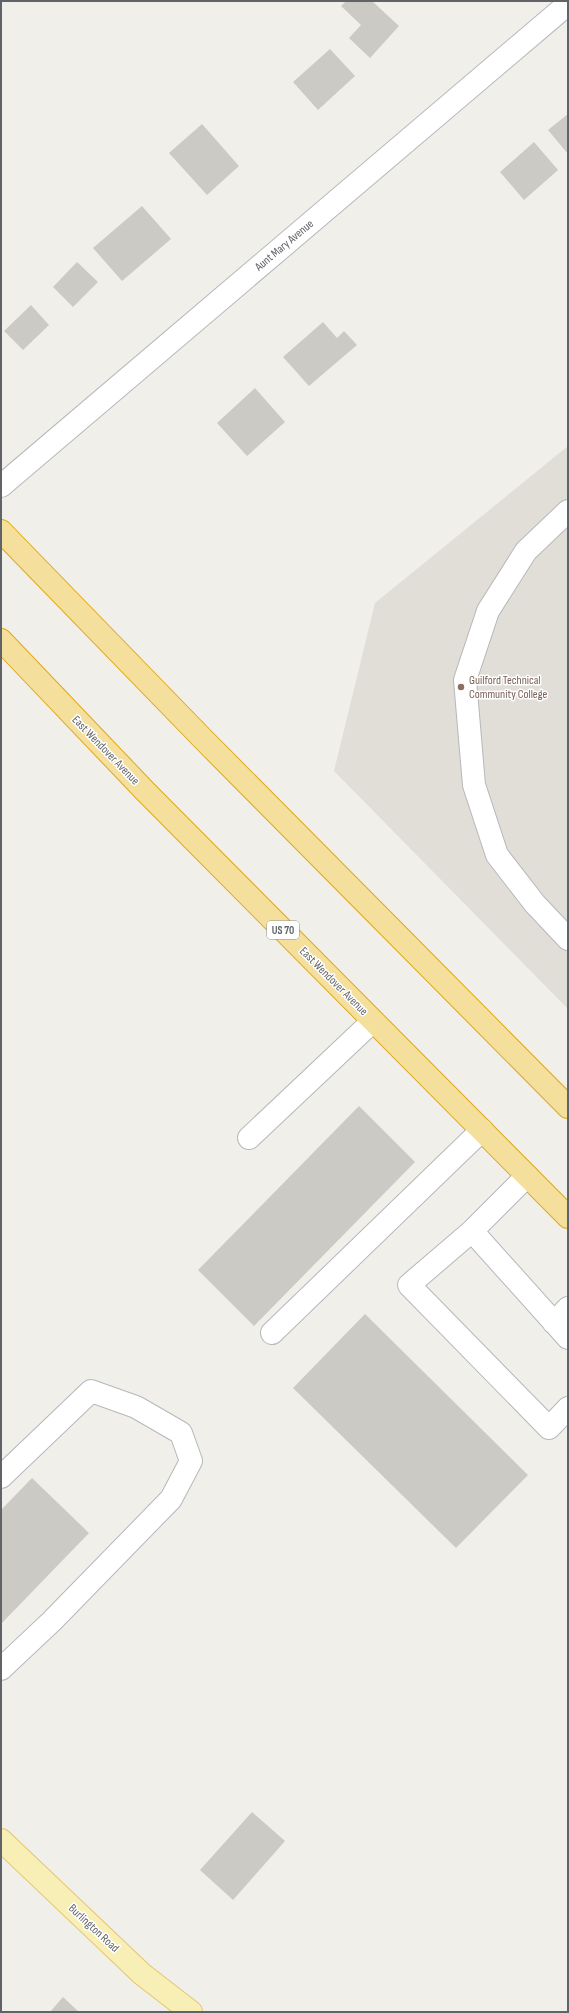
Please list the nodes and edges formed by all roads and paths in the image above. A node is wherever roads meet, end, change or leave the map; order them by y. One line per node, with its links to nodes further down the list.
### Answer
1 (568, 4): 2 (street, Aunt Mary Avenue)
2 (1, 486)
3 (568, 511): 6 (street)
4 (1, 531): 8 (highway)
5 (1, 640): 7 (highway, East Wendover Avenue / US 70)
6 (568, 939)
7 (373, 1021): 9 (highway, East Wendover Avenue / US 70); 10 (street)
8 (568, 1106)
9 (482, 1130): 11 (highway, East Wendover Avenue / US 70); 15 (street)
10 (249, 1138)
11 (527, 1176): 12 (highway, East Wendover Avenue / US 70); 13 (street)
12 (567, 1215)
13 (472, 1232): 14 (street); 16 (street)
14 (563, 1323)
15 (272, 1333)
16 (568, 1408)
17 (1, 1477): 18 (street)
18 (1, 1669)
19 (1, 1840): 20 (main road, Burlington Road)
20 (191, 2012)

